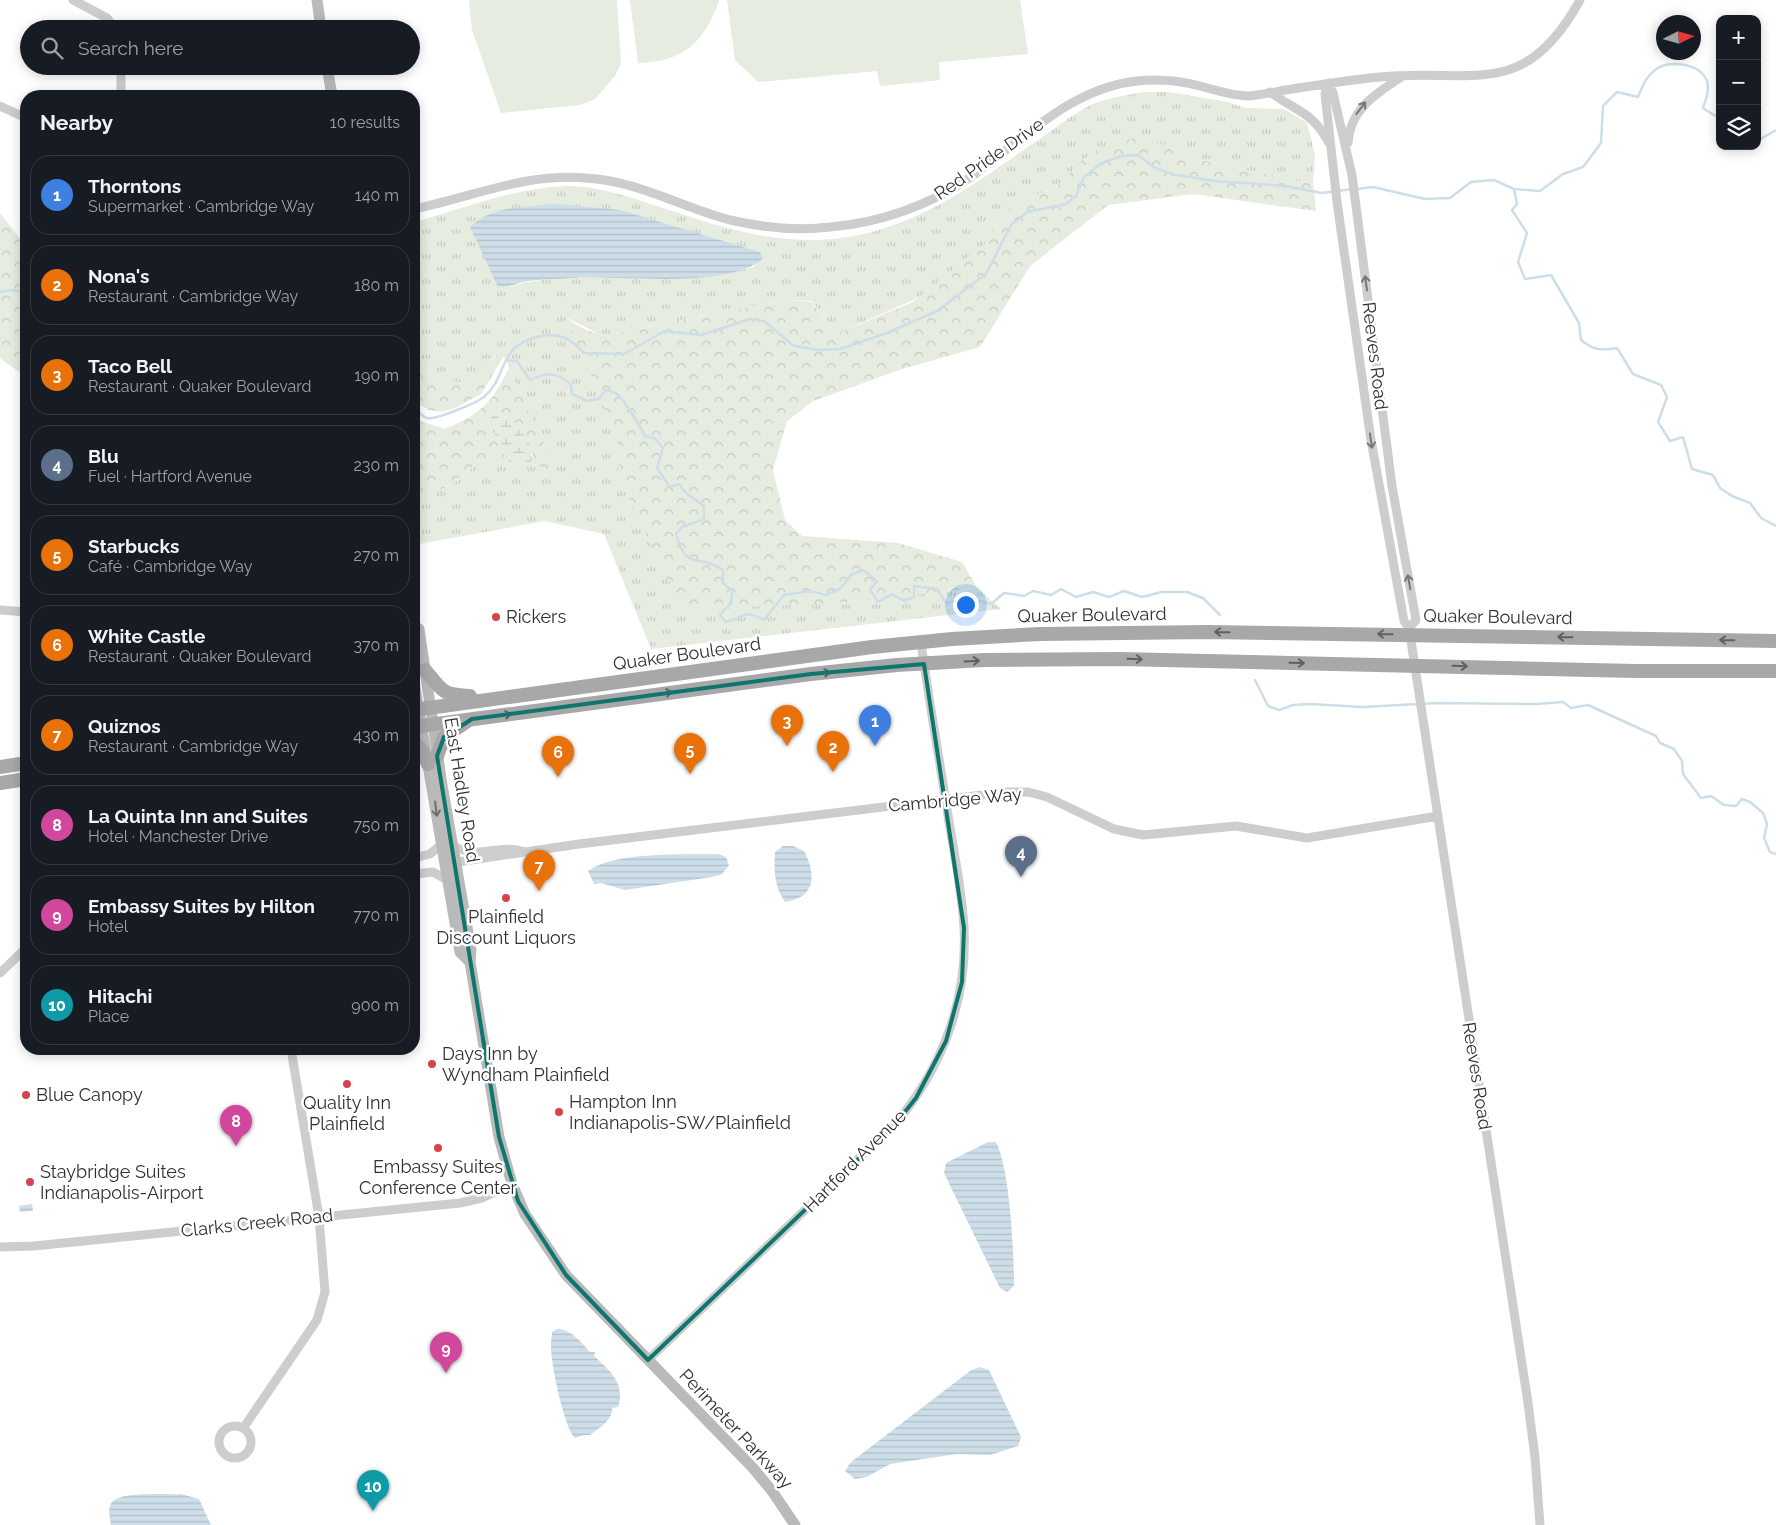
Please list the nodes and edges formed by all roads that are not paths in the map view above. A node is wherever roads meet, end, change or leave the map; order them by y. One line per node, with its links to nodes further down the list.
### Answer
1 (73, 0): 4 (street)
2 (317, 0): 5 (street)
3 (1580, 0): 8 (street)
4 (108, 20)
5 (320, 20)
6 (121, 75): 10 (street)
7 (328, 75): 11 (street)
8 (1402, 77): 9 (street); 16 (street, one-way to 8)
9 (1329, 83): 12 (street, Red Pride Drive); 15 (street, Reeves Road); 16 (street, Reeves Road)
10 (121, 90)
11 (331, 90)
12 (1270, 92): 15 (street); 17 (street, Red Pride Drive)
13 (0, 106): 14 (street)
14 (20, 115)
15 (1330, 144): 20 (street, Reeves Road, one-way to 20)
16 (1347, 153): 20 (street, Reeves Road, one-way to 16)
17 (420, 207)
18 (0, 610): 19 (street)
19 (20, 612)
20 (1410, 631): 22 (main road, Quaker Boulevard, one-way to 20); 23 (main road, Quaker Boulevard, one-way to 23); 25 (street, Reeves Road)
21 (420, 641): 26 (street, East Hadley Road)
22 (1776, 641)
23 (920, 642): 24 (street, Hartford Avenue); 28 (main road, Quaker Boulevard)
24 (924, 664): 25 (main road, Quaker Boulevard, one-way to 25); 30 (main road, Quaker Boulevard, one-way to 24); 38 (street, Hartford Avenue)
25 (1414, 665): 27 (main road, Quaker Boulevard, one-way to 27); 39 (street, Reeves Road)
26 (425, 670): 28 (main road); 29 (street, East Hadley Road)
27 (1776, 671)
28 (504, 698): 29 (main road, Quaker Boulevard)
29 (421, 709): 31 (street, East Hadley Road)
30 (472, 719): 31 (main road, Quaker Boulevard); 33 (main road)
31 (422, 726): 33 (street, East Hadley Road)
32 (420, 748): 33 (main road)
33 (433, 760): 40 (street, East Hadley Road)
34 (20, 764): 35 (main road)
35 (0, 767)
36 (20, 780): 37 (main road)
37 (0, 783)
38 (946, 798): 39 (street, Cambridge Way); 41 (street, Cambridge Way); 53 (street, Hartford Avenue)
39 (1438, 816): 56 (street, Reeves Road)
40 (447, 845): 41 (street, Cambridge Way); 42 (street); 43 (street, East Hadley Road)
41 (522, 851): 43 (street, Cambridge Way)
42 (420, 856)
43 (451, 863): 45 (street, East Hadley Road); 47 (street, East Hadley Road)
44 (420, 873): 45 (street)
45 (449, 881): 47 (street, East Hadley Road)
46 (20, 954): 48 (street)
47 (470, 962): 50 (street, East Hadley Road)
48 (0, 972)
49 (292, 1055): 51 (street)
50 (512, 1184): 51 (street, Clarks Creek Road); 53 (street, East Hadley Road)
51 (318, 1217): 52 (street, Clarks Creek Road); 54 (street)
52 (0, 1247)
53 (648, 1360): 55 (street, Perimeter Parkway)
54 (244, 1428)
55 (795, 1525)
56 (1540, 1525)

